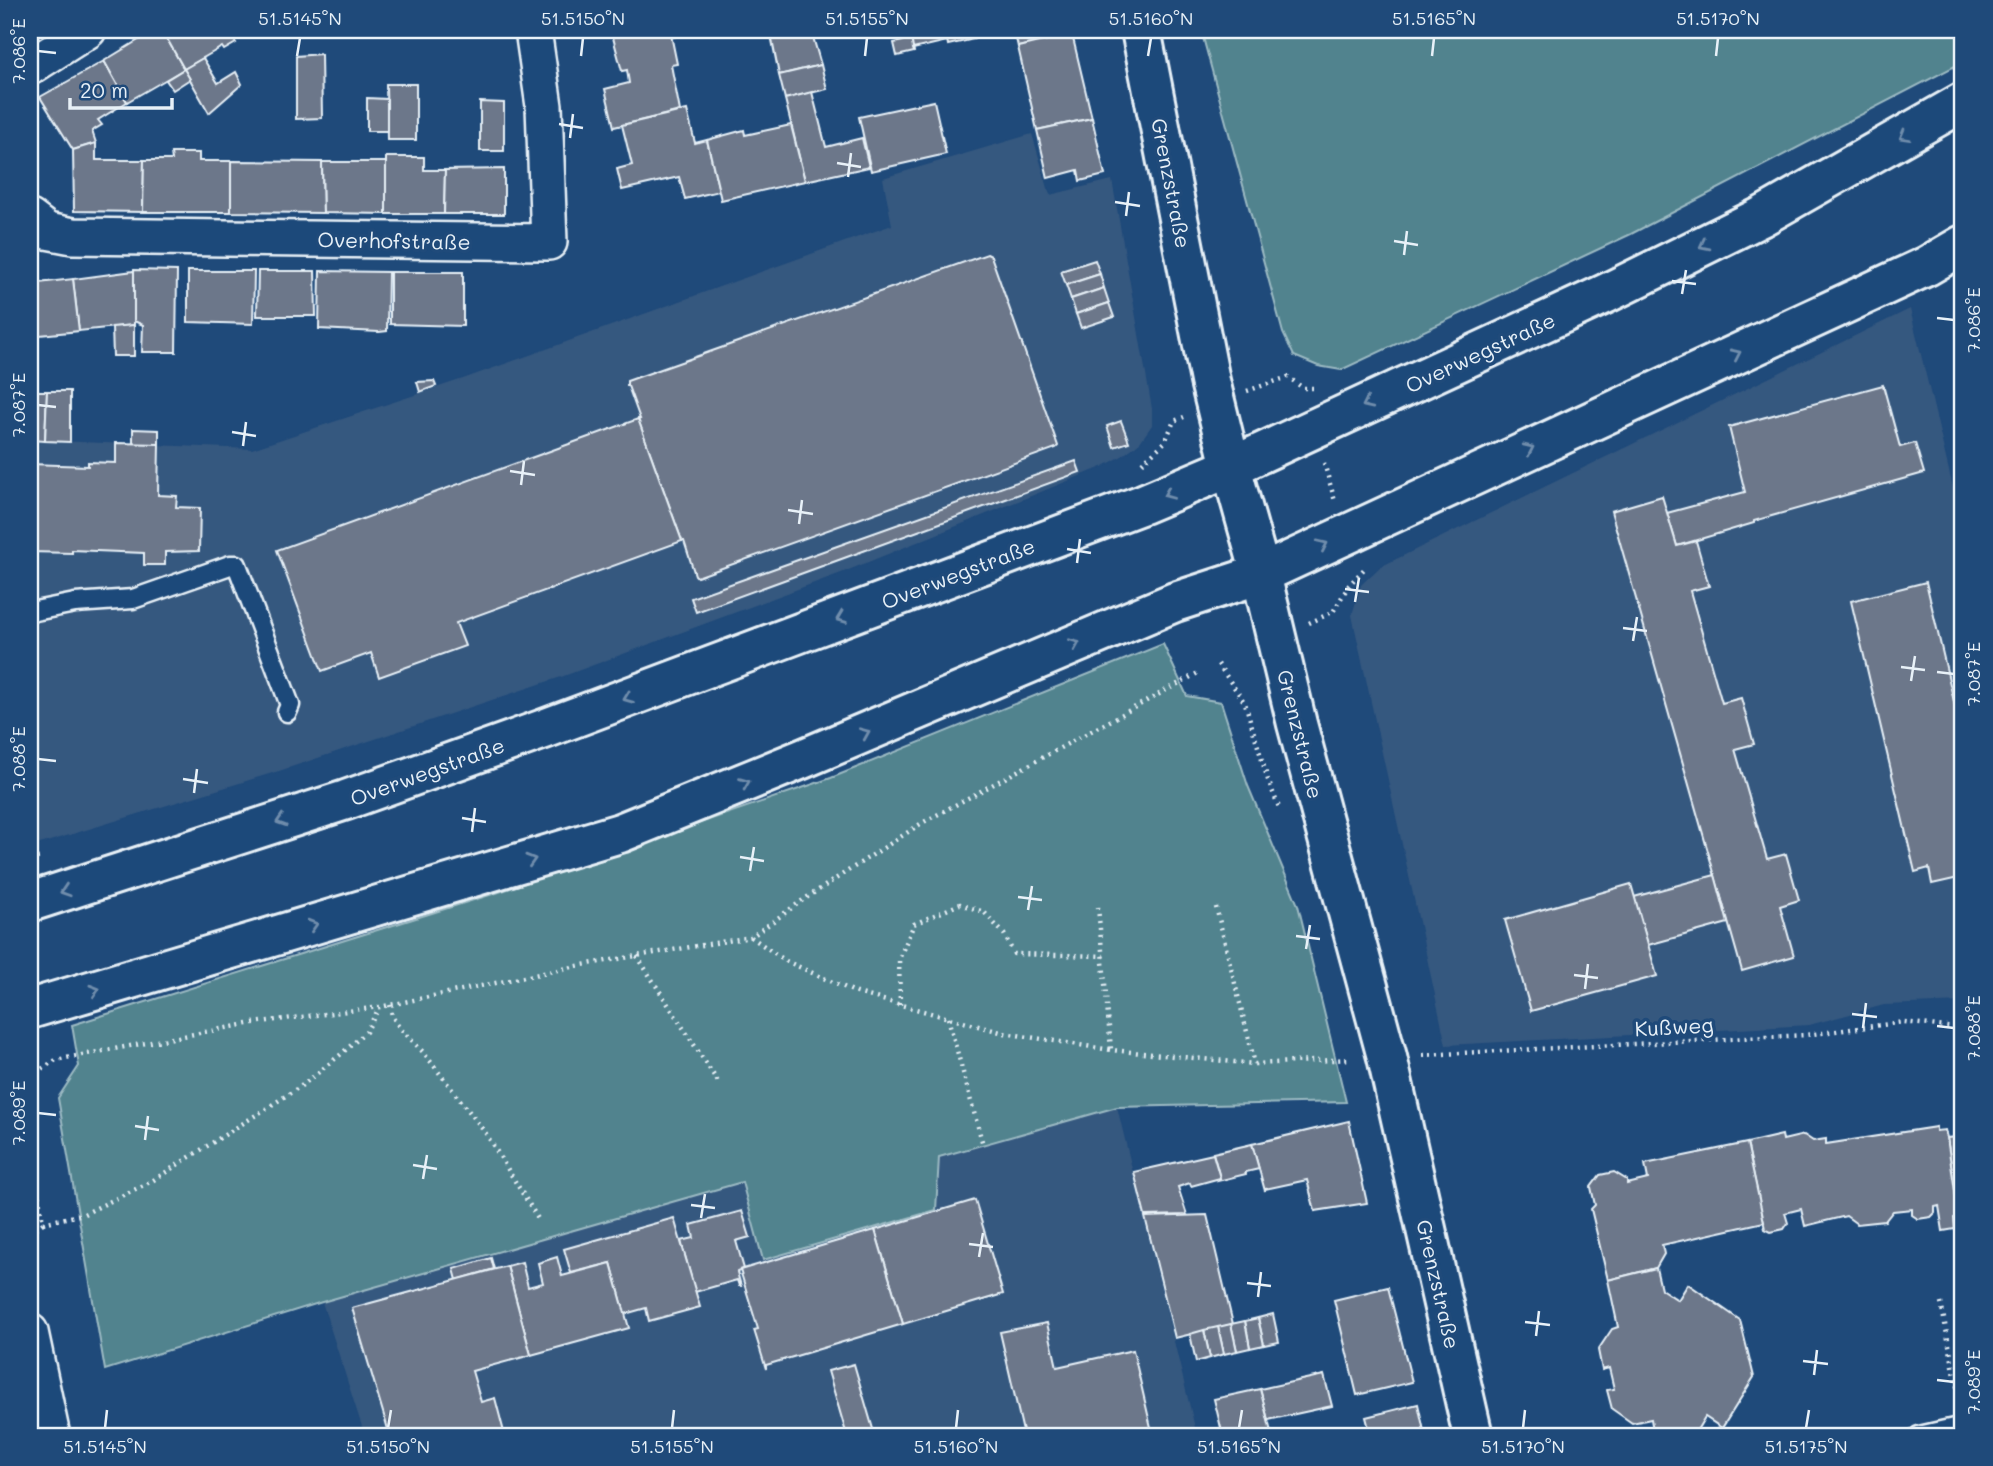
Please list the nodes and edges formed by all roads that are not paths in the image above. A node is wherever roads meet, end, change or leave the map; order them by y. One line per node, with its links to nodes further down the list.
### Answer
1 (88, 30): 4 (street)
2 (533, 30): 6 (street, Overhofstraße)
3 (1141, 30): 8 (main road, Grenzstraße)
4 (31, 64)
5 (1963, 102): 8 (main road, Overwegstraße, one-way to 8)
6 (30, 218)
7 (1963, 246): 9 (main road, one-way to 7)
8 (1231, 467): 9 (main road, Grenzstraße); 12 (main road, Overwegstraße, one-way to 12)
9 (1261, 574): 13 (main road, one-way to 9); 17 (main road, Grenzstraße)
10 (30, 612): 11 (lane)
11 (287, 712)
12 (30, 902)
13 (30, 1009)
14 (30, 1332): 16 (street)
15 (1963, 1426): 18 (lane)
16 (52, 1436)
17 (1473, 1436)
18 (1919, 1436)

